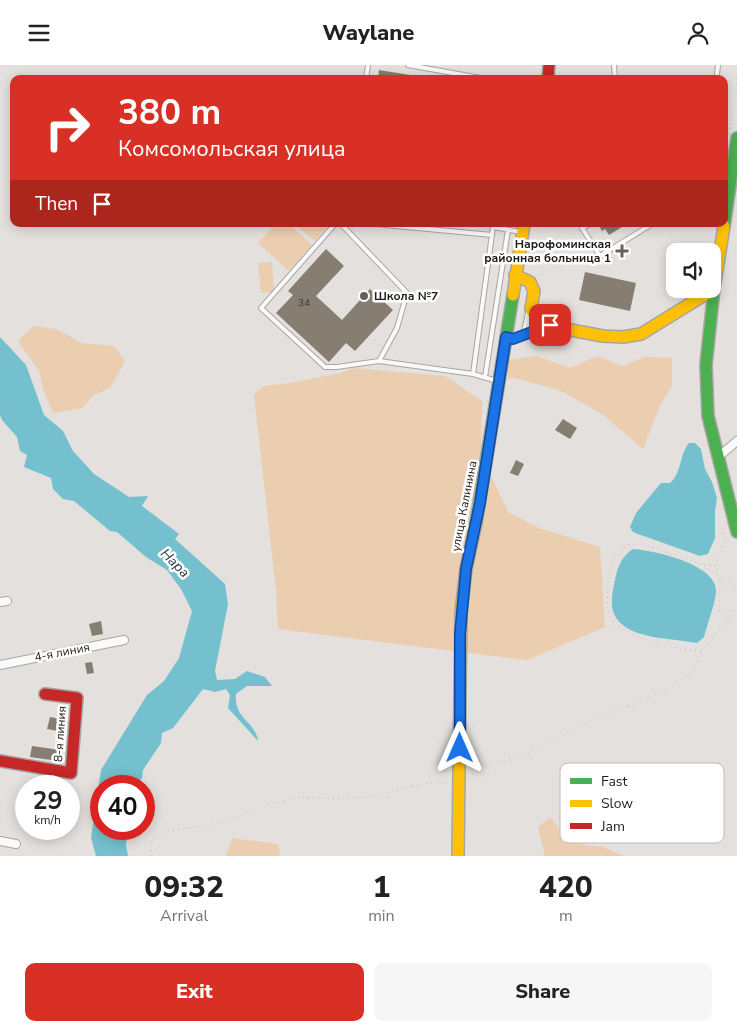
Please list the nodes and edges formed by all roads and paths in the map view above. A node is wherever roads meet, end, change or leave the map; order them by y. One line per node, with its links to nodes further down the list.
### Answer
1 (408, 65): 3 (lane)
2 (718, 65): 4 (lane)
3 (464, 75)
4 (717, 75)
5 (737, 75): 6 (path)
6 (733, 136): 7 (street)
7 (728, 176)
8 (332, 227): 25 (lane)
9 (344, 227): 25 (lane)
10 (407, 227): 16 (lane)
11 (585, 227): 12 (lane)
12 (647, 227)
13 (722, 227): 17 (street)
14 (524, 228): 15 (lane); 18 (street, улица Калинина)
15 (508, 230): 16 (lane); 27 (lane)
16 (492, 235): 26 (lane)
17 (720, 243)
18 (515, 275): 21 (street); 24 (street, улица Калинина)
19 (700, 298): 22 (street)
20 (713, 298): 30 (street)
21 (531, 309): 22 (street); 23 (street)
22 (550, 325): 23 (street)
23 (525, 335): 24 (street)
24 (506, 337): 28 (street, улица Калинина)
25 (379, 361): 26 (lane)
26 (473, 374): 27 (lane)
27 (485, 377): 28 (lane)
28 (500, 382): 45 (street, улица Калинина)
29 (737, 441): 30 (street)
30 (717, 458): 31 (street)
31 (732, 512): 32 (street); 34 (path)
32 (737, 532)
33 (702, 565): 34 (path); 35 (path); 39 (path)
34 (715, 565): 35 (path)
35 (717, 576): 36 (path); 37 (path)
36 (737, 585)
37 (728, 619)
38 (124, 640): 40 (street, 4-я линия)
39 (702, 650)
40 (0, 665)
41 (45, 694): 42 (street, 8-я линия)
42 (0, 761)
43 (0, 841): 44 (street)
44 (16, 844)
45 (458, 856)

